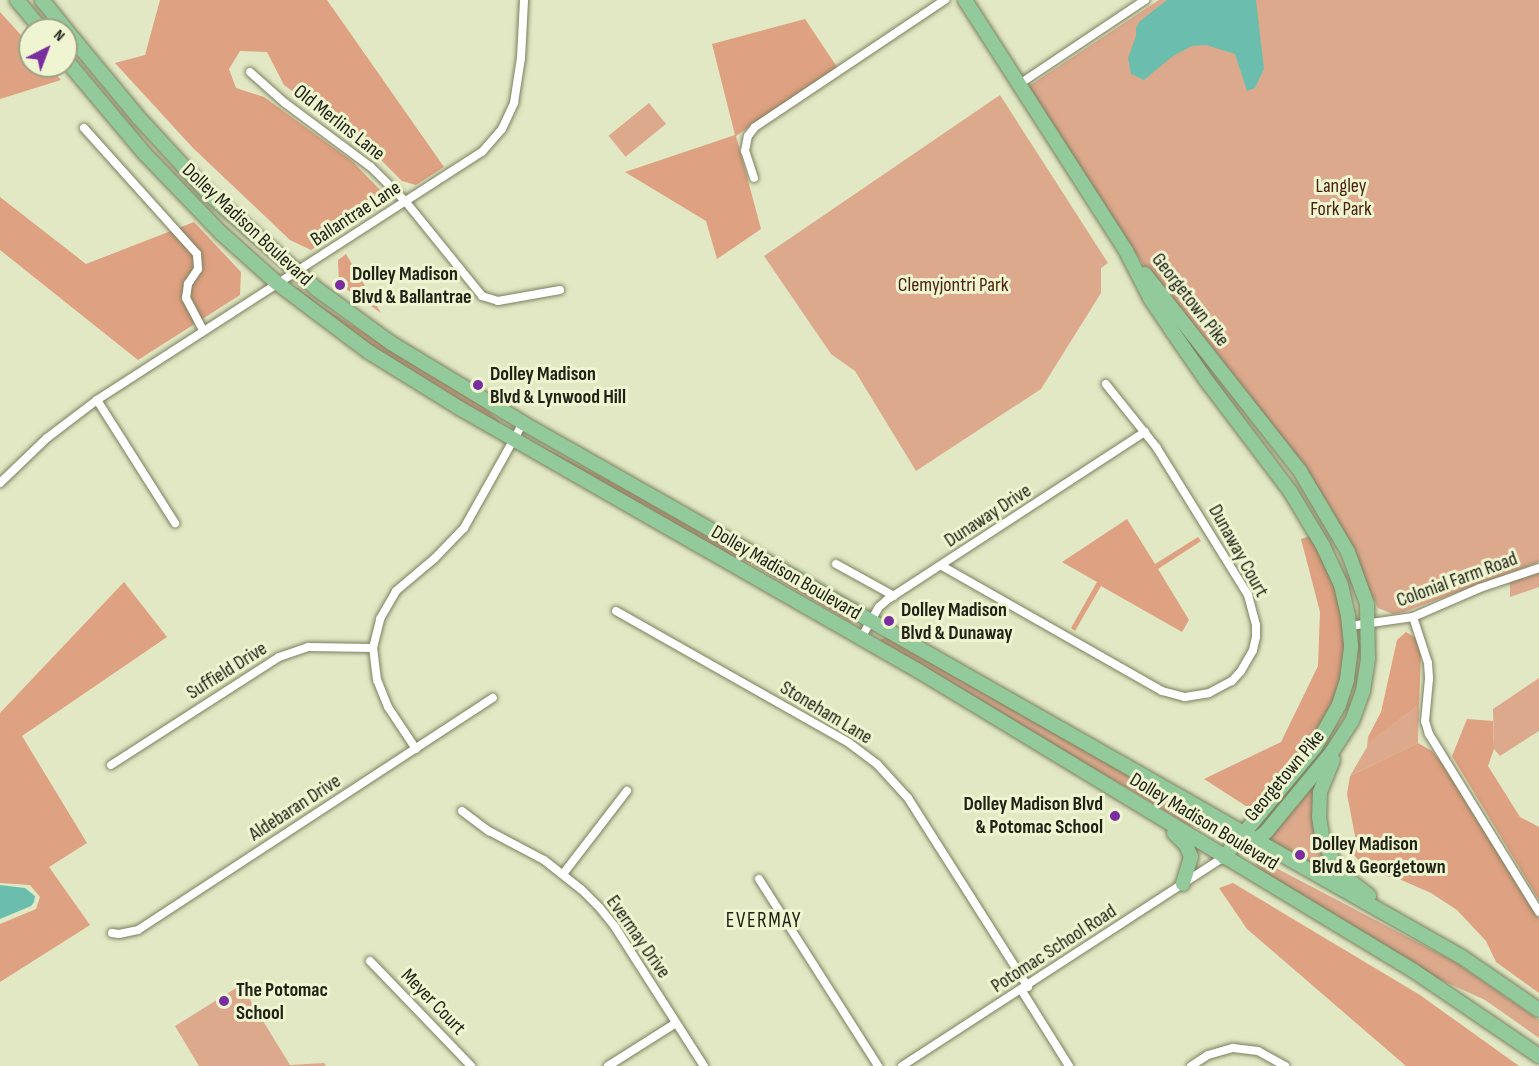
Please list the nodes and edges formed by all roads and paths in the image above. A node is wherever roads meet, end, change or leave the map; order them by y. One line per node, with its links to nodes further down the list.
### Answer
1 (17, 0): 7 (main road)
2 (42, 0): 8 (main road, Dolley Madison Boulevard)
3 (524, 0): 15 (street, Ballantrae Lane)
4 (945, 0): 14 (street)
5 (965, 0): 12 (main road, Georgetown Pike)
6 (1145, 0): 12 (street)
7 (32, 18)
8 (56, 18)
9 (78, 44): 17 (main road, Dolley Madison Boulevard)
10 (250, 72): 15 (street, Old Merlins Lane)
11 (78, 74): 18 (main road, Dolley Madison Boulevard)
12 (1018, 85): 16 (main road, Georgetown Pike)
13 (84, 128): 20 (street)
14 (754, 178)
15 (406, 202): 17 (street, Ballantrae Lane); 19 (street, Old Merlins Lane)
16 (1126, 251): 35 (main road, Georgetown Pike); 36 (main road, Georgetown Pike)
17 (296, 272): 18 (street, Ballantrae Lane); 23 (main road, Dolley Madison Boulevard)
18 (277, 283): 20 (street, Ballantrae Lane); 25 (main road, Dolley Madison Boulevard)
19 (560, 290)
20 (203, 330): 22 (street, Ballantrae Lane)
21 (1106, 384): 24 (street, Dunaway Court)
22 (97, 400): 26 (street, Ballantrae Lane); 27 (street)
23 (523, 423): 25 (street); 34 (main road, Dolley Madison Boulevard)
24 (1145, 432): 29 (street, Dunaway Drive); 29 (street, Dunaway Court)
25 (514, 440): 37 (main road, Dolley Madison Boulevard); 38 (street)
26 (0, 483)
27 (175, 524)
28 (836, 564): 31 (street)
29 (942, 566): 31 (street, Dunaway Drive)
30 (1539, 568): 33 (street, Colonial Farm Road)
31 (894, 596): 34 (street, Dunaway Drive)
32 (616, 611): 55 (street, Stoneham Lane)
33 (1413, 617): 35 (street, Colonial Farm Road); 51 (street)
34 (871, 621): 37 (street, Dunaway Drive); 46 (main road, Dolley Madison Boulevard)
35 (1369, 625): 36 (street, Colonial Farm Road); 40 (main road, Georgetown Pike)
36 (1350, 626): 46 (main road, Georgetown Pike)
37 (861, 638): 45 (main road, Dolley Madison Boulevard)
38 (374, 648): 41 (street); 42 (street, Suffield Drive)
39 (493, 698): 41 (street, Aldebaran Drive)
40 (1347, 731): 46 (main road, Georgetown Pike); 53 (main road)
41 (416, 749): 52 (street, Aldebaran Drive)
42 (111, 765)
43 (627, 791): 48 (street)
44 (462, 811): 48 (street, Evermay Drive)
45 (1157, 817): 47 (main road, Dolley Madison Boulevard); 50 (main road)
46 (1249, 838): 47 (main road, Georgetown Pike); 53 (main road, Dolley Madison Boulevard)
47 (1224, 857): 50 (street, Potomac School Road); 58 (main road, Dolley Madison Boulevard)
48 (563, 874): 57 (street, Evermay Drive)
49 (759, 879): 62 (street)
50 (1183, 884): 55 (street, Potomac School Road)
51 (1539, 912)
52 (112, 933)
53 (1432, 940): 56 (main road, Dolley Madison Boulevard)
54 (370, 961): 59 (street, Meyer Court)
55 (1025, 989): 63 (street, Potomac School Road); 64 (street, Stoneham Lane)
56 (1539, 1010)
57 (676, 1023): 60 (street); 61 (street, Evermay Drive)
58 (1539, 1056)
59 (471, 1066)
60 (608, 1066)
61 (704, 1066)
62 (878, 1066)
63 (902, 1066)
64 (1069, 1066)
65 (1191, 1066): 66 (street)
66 (1285, 1066)

